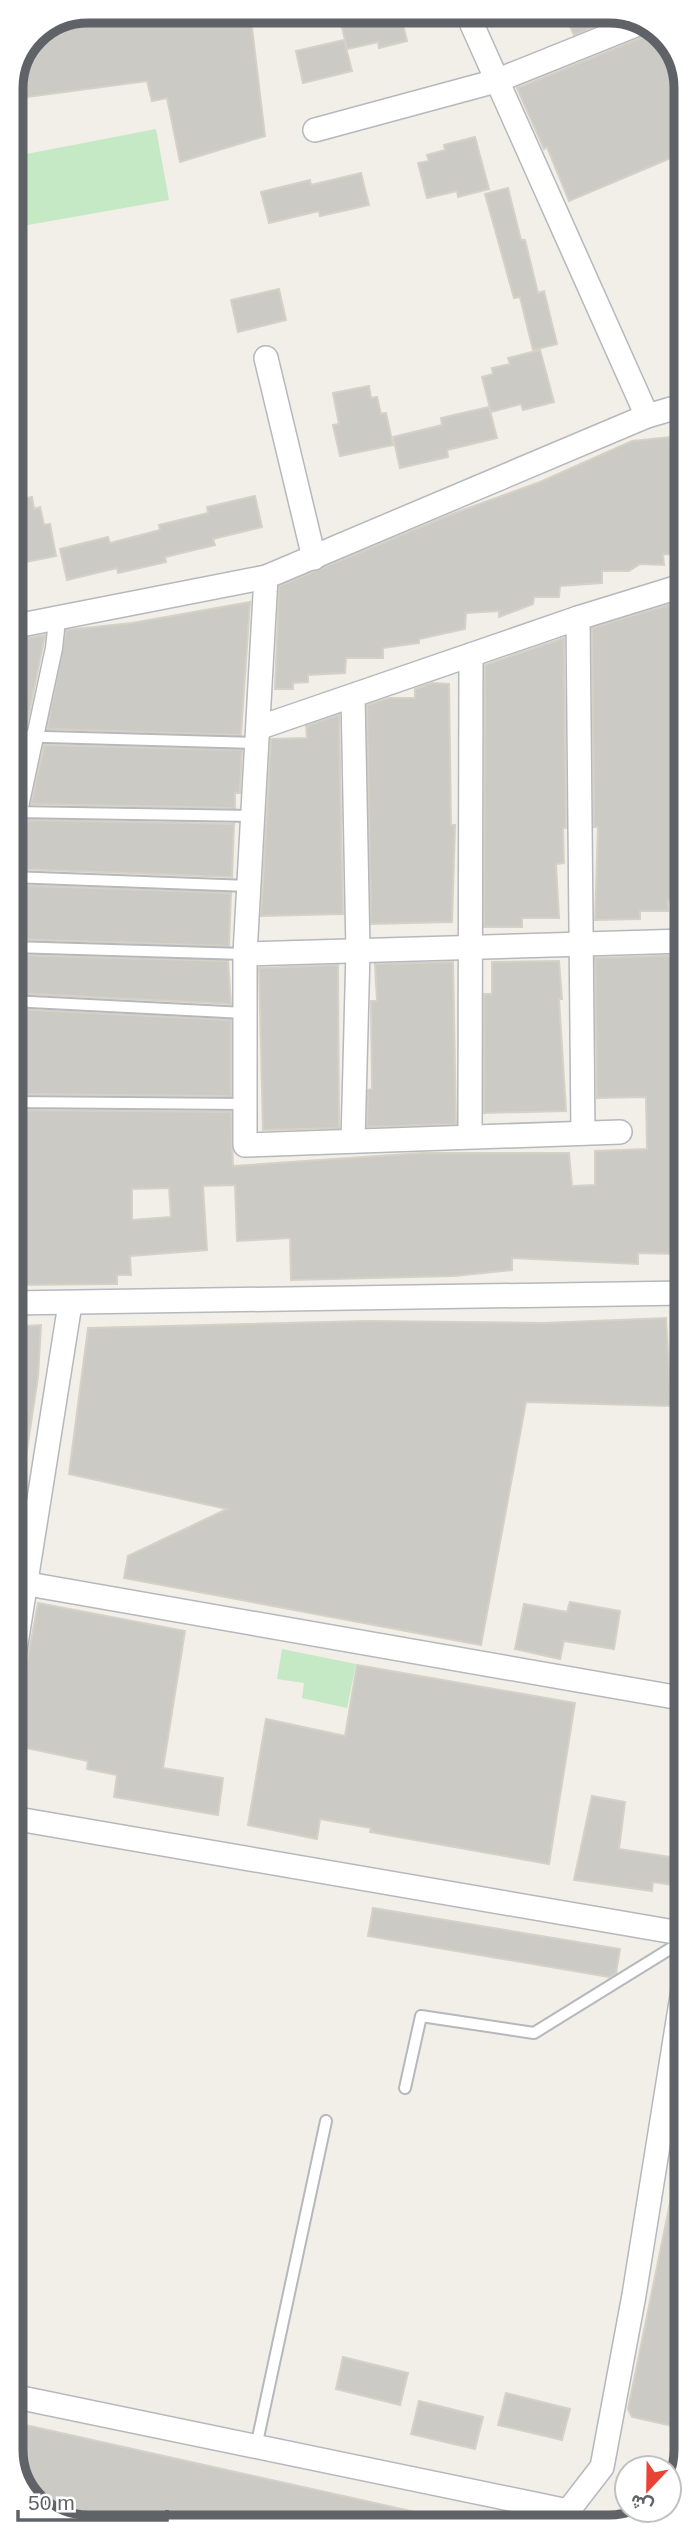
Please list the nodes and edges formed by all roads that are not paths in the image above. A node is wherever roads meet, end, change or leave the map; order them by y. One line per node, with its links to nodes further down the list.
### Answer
1 (471, 23): 3 (street)
2 (631, 27): 3 (street)
3 (496, 81): 4 (street); 7 (street)
4 (315, 130)
5 (266, 358): 8 (street)
6 (674, 412): 7 (street)
7 (647, 416): 8 (street)
8 (314, 558): 9 (street)
9 (267, 577): 12 (street); 18 (street)
10 (674, 588): 11 (street)
11 (578, 618): 14 (street); 25 (street)
12 (57, 620): 13 (street); 17 (street)
13 (23, 625)
14 (471, 655): 15 (street); 27 (street)
15 (353, 696): 18 (street); 28 (street)
16 (23, 736): 17 (lane)
17 (35, 736): 18 (lane); 19 (street)
18 (257, 736): 21 (street)
19 (23, 781)
20 (23, 811): 21 (lane)
21 (253, 816): 23 (street)
22 (23, 878): 23 (lane)
23 (249, 887): 29 (street)
24 (674, 941): 25 (street)
25 (582, 944): 27 (street); 35 (street)
26 (23, 947): 29 (lane)
27 (472, 947): 28 (street); 36 (street)
28 (358, 951): 29 (street); 37 (street)
29 (245, 954): 31 (street)
30 (23, 1002): 31 (lane)
31 (245, 1013): 33 (street)
32 (23, 1102): 33 (lane)
33 (245, 1104): 37 (street)
34 (620, 1132): 35 (street)
35 (583, 1133): 36 (street)
36 (470, 1136): 37 (street)
37 (352, 1140)
38 (674, 1293): 40 (street)
39 (23, 1303): 40 (street)
40 (71, 1304): 41 (street)
41 (23, 1561)
42 (23, 1583): 43 (street)
43 (674, 1697)
44 (23, 1820): 45 (street)
45 (674, 1934)
46 (674, 1944): 48 (lane)
47 (674, 2046): 53 (street)
48 (405, 2088)
49 (326, 2121): 51 (lane)
50 (23, 2398): 51 (street)
51 (256, 2447): 52 (street)
52 (544, 2515)
53 (564, 2515)

